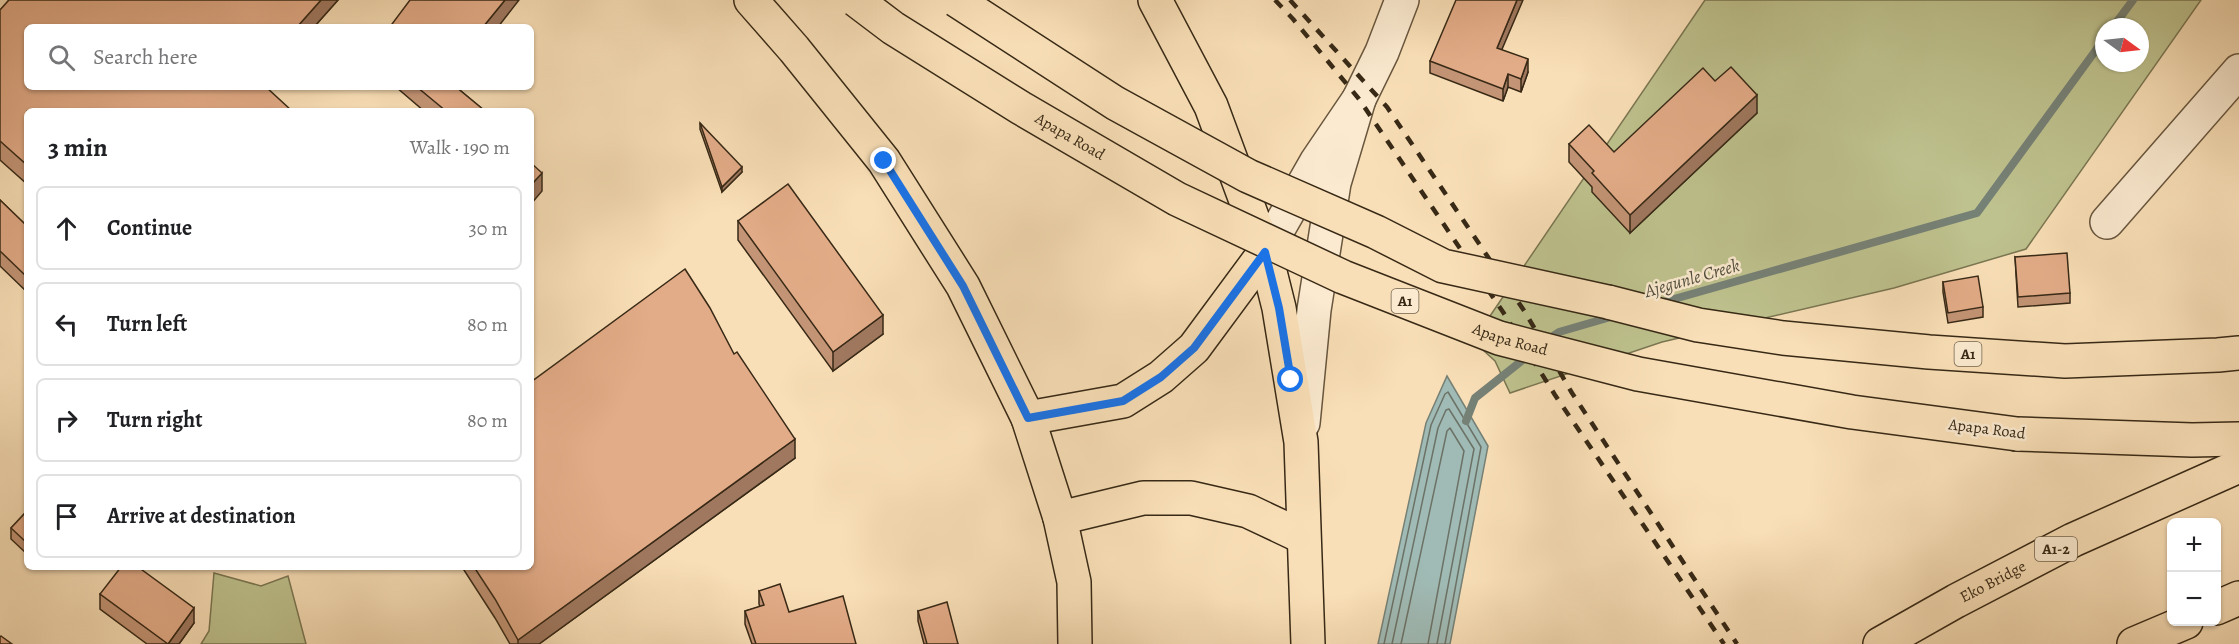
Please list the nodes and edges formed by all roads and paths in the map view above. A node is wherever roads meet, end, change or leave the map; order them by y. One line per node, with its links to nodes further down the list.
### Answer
1 (751, 0): 11 (main road)
2 (856, 0): 12 (main road, Apapa Road / A1, bridge)
3 (956, 0): 10 (main road, A1, bridge)
4 (1155, 0): 9 (main road)
5 (1402, 0): 7 (street)
6 (2239, 71): 8 (street)
7 (1359, 99): 9 (street); 13 (street)
8 (2107, 222)
9 (1265, 252): 11 (main road); 13 (main road)
10 (2239, 353)
11 (1028, 418): 15 (main road)
12 (2239, 439)
13 (1301, 442): 16 (main road)
14 (2239, 466): 22 (main road, Eko Bridge / A1-2)
15 (1060, 518): 16 (main road); 20 (main road)
16 (1303, 537): 21 (main road)
17 (2239, 598): 18 (main road)
18 (2221, 606)
19 (2175, 626): 23 (main road)
20 (1075, 644)
21 (1308, 644)
22 (1880, 644)
23 (2134, 644)

